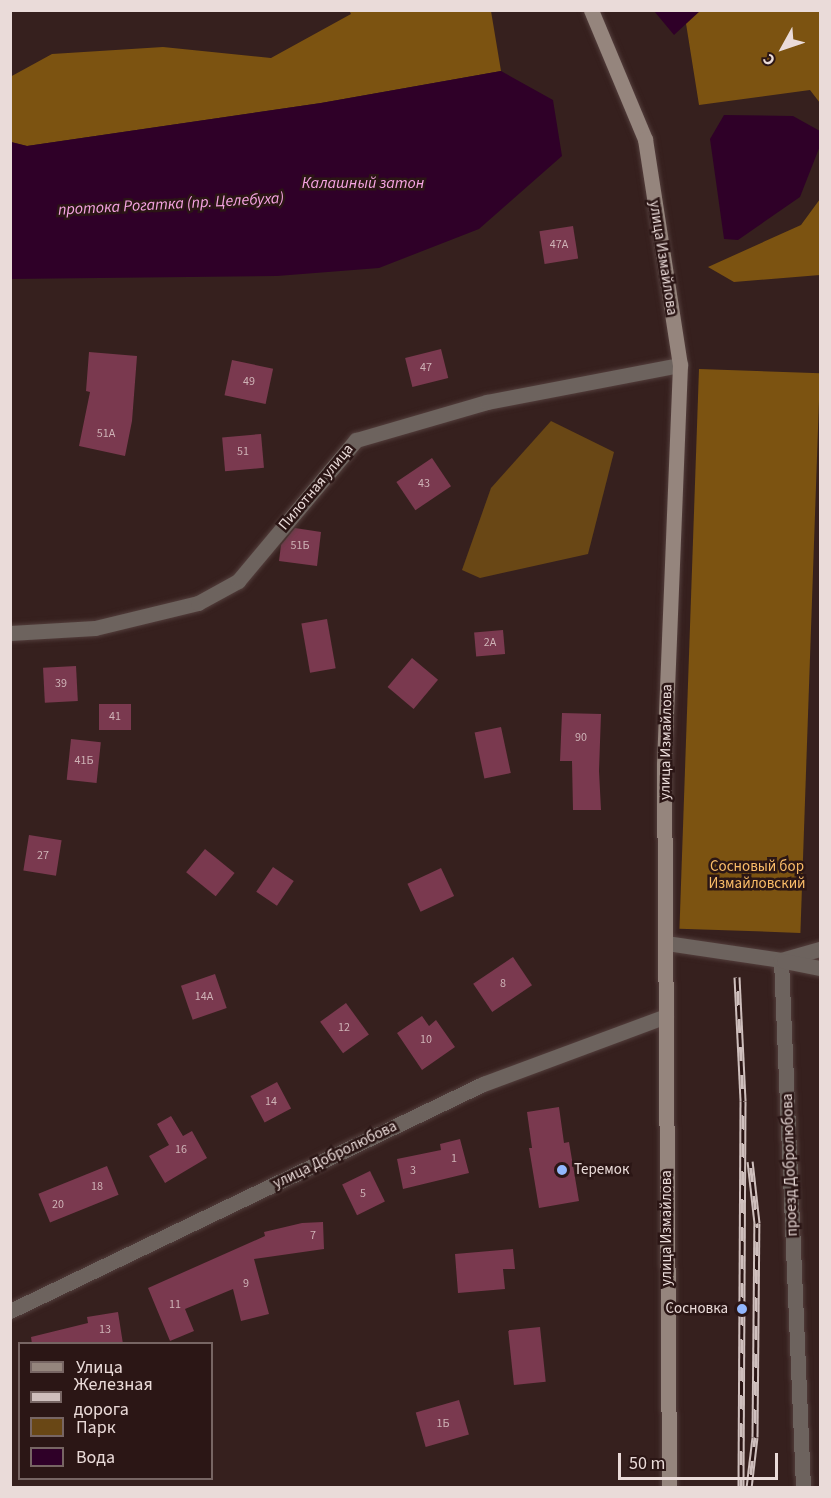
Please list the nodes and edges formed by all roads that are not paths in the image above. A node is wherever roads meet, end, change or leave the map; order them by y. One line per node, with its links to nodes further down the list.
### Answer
1 (591, 10): 2 (main road, улица Измайлова)
2 (680, 364): 3 (street, Пилотная улица); 4 (main road, улица Измайлова)
3 (10, 633)
4 (666, 943): 6 (street); 8 (main road, улица Измайлова)
5 (820, 949): 6 (street)
6 (781, 960): 7 (street); 11 (street, проезд Добролюбова)
7 (820, 968)
8 (666, 1016): 9 (street, улица Добролюбова); 10 (main road, улица Измайлова)
9 (10, 1311)
10 (669, 1488)
11 (803, 1488)

